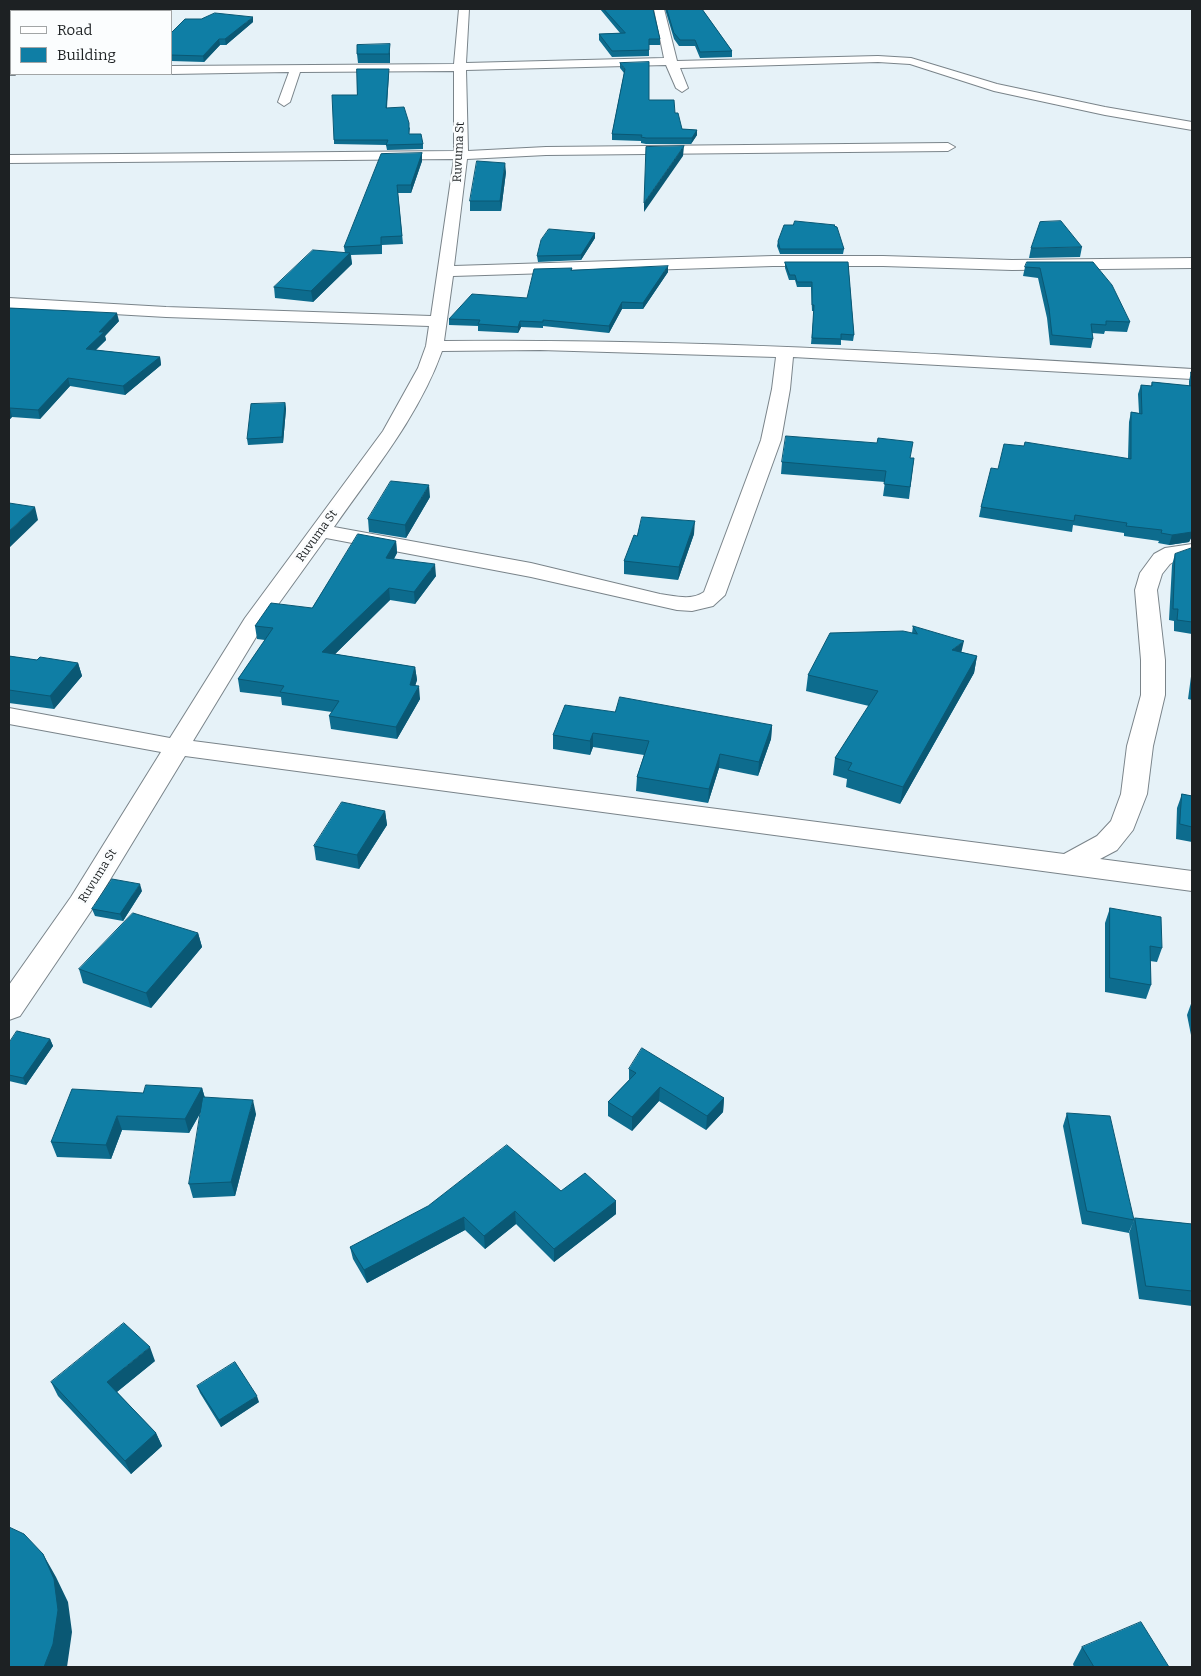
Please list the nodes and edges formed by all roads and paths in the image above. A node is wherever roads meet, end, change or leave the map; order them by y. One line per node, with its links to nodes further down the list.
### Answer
1 (464, 9): 4 (street, Ruvuma St)
2 (659, 9): 3 (street)
3 (671, 63): 4 (street); 7 (street); 9 (street)
4 (460, 67): 5 (street); 11 (street, Ruvuma St)
5 (296, 68): 6 (street); 8 (street)
6 (172, 70)
7 (682, 88)
8 (284, 102)
9 (1192, 126)
10 (948, 147): 11 (street)
11 (461, 155): 12 (street); 14 (street, Ruvuma St)
12 (9, 159)
13 (1192, 263): 14 (street)
14 (446, 271): 16 (street, Ruvuma St)
15 (9, 303): 16 (street)
16 (438, 321): 17 (street, Ruvuma St)
17 (435, 346): 18 (street); 20 (street, Ruvuma St)
18 (786, 352): 19 (street); 20 (street)
19 (1192, 374)
20 (321, 531): 23 (street, Ruvuma St)
21 (1192, 550): 24 (street)
22 (9, 716): 23 (street)
23 (177, 747): 24 (street); 26 (street, Ruvuma St)
24 (1068, 864): 25 (street)
25 (1192, 881)
26 (9, 1008)

